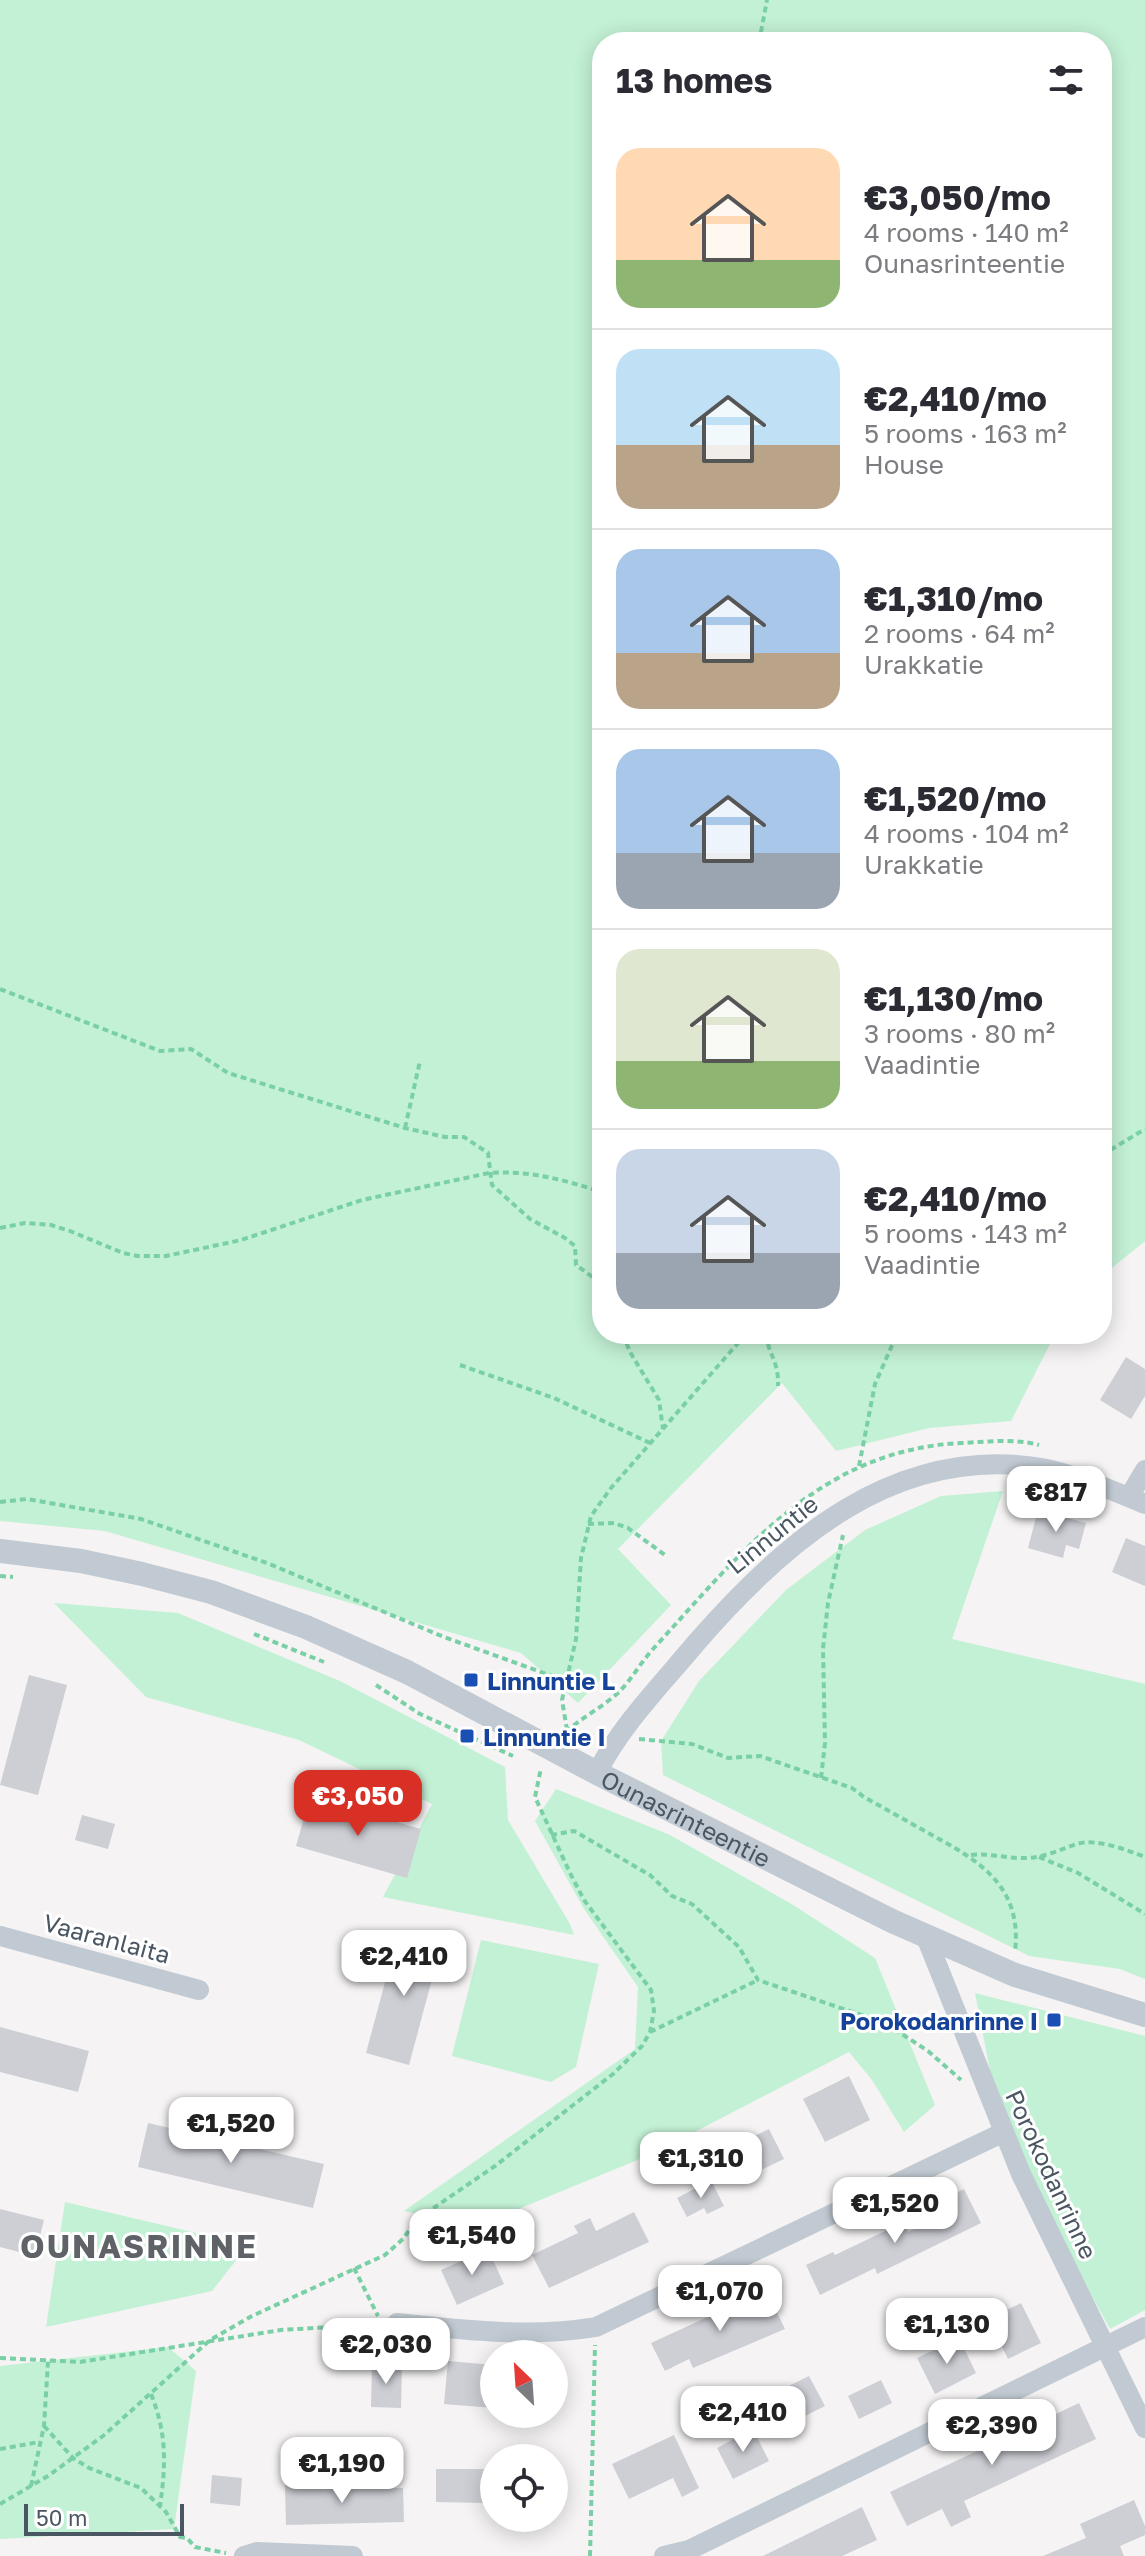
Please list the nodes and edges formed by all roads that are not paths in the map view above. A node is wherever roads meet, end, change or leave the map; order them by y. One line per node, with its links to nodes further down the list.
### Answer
1 (1145, 1470): 2 (street)
2 (1137, 1501): 4 (street, Linnuntie)
3 (0, 1551): 4 (street, Ounasrinteentie)
4 (597, 1773): 6 (street, Ounasrinteentie)
5 (0, 1936): 7 (street, Vaaranlaita)
6 (926, 1937): 8 (street, Ounasrinteentie); 9 (street, Porokodanrinne)
7 (199, 1990)
8 (1145, 2015)
9 (1002, 2133): 10 (street); 12 (street, Porokodanrinne)
10 (390, 2324)
11 (1145, 2327): 12 (street)
12 (1106, 2347): 13 (street, Porokodanrinne); 16 (street)
13 (1145, 2428)
14 (244, 2556): 15 (street)
15 (353, 2556)
16 (664, 2556)

